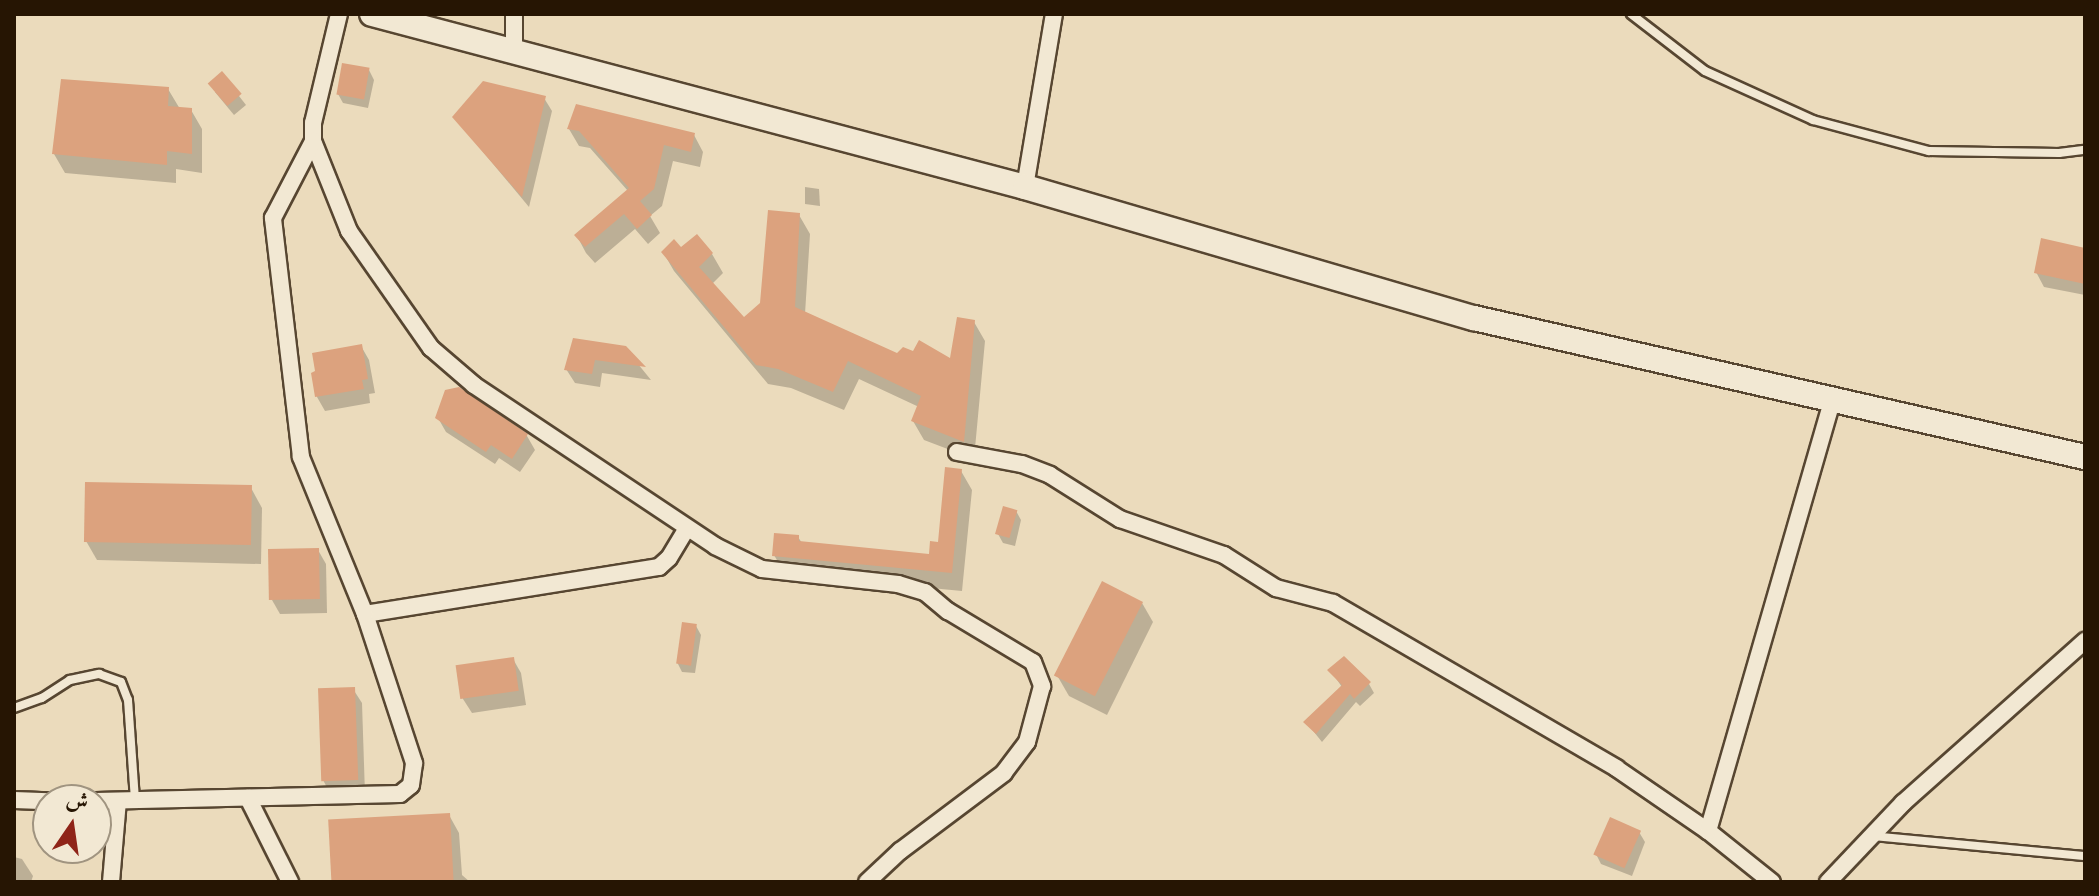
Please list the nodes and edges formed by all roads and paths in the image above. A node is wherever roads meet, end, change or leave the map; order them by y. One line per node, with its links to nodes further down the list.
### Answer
1 (339, 14): 7 (street)
2 (372, 14): 6 (main road)
3 (514, 14): 6 (street)
4 (1054, 14): 9 (street)
5 (1631, 14): 8 (lane)
6 (514, 52): 9 (main road)
7 (313, 141): 13 (street); 14 (street)
8 (2085, 150)
9 (1025, 187): 10 (main road)
10 (1832, 401): 12 (main road); 20 (street)
11 (957, 452): 20 (street)
12 (2085, 457)
13 (687, 528): 14 (street); 25 (street)
14 (365, 614): 17 (street)
15 (2085, 641): 21 (street)
16 (14, 708): 19 (lane)
17 (248, 798): 19 (street); 24 (street)
18 (112, 801): 19 (street)
19 (127, 801): 23 (street)
20 (1708, 831): 26 (street)
21 (1871, 836): 22 (lane); 27 (street)
22 (2085, 856)
23 (111, 882)
24 (290, 882)
25 (867, 882)
26 (1772, 882)
27 (1828, 882)

